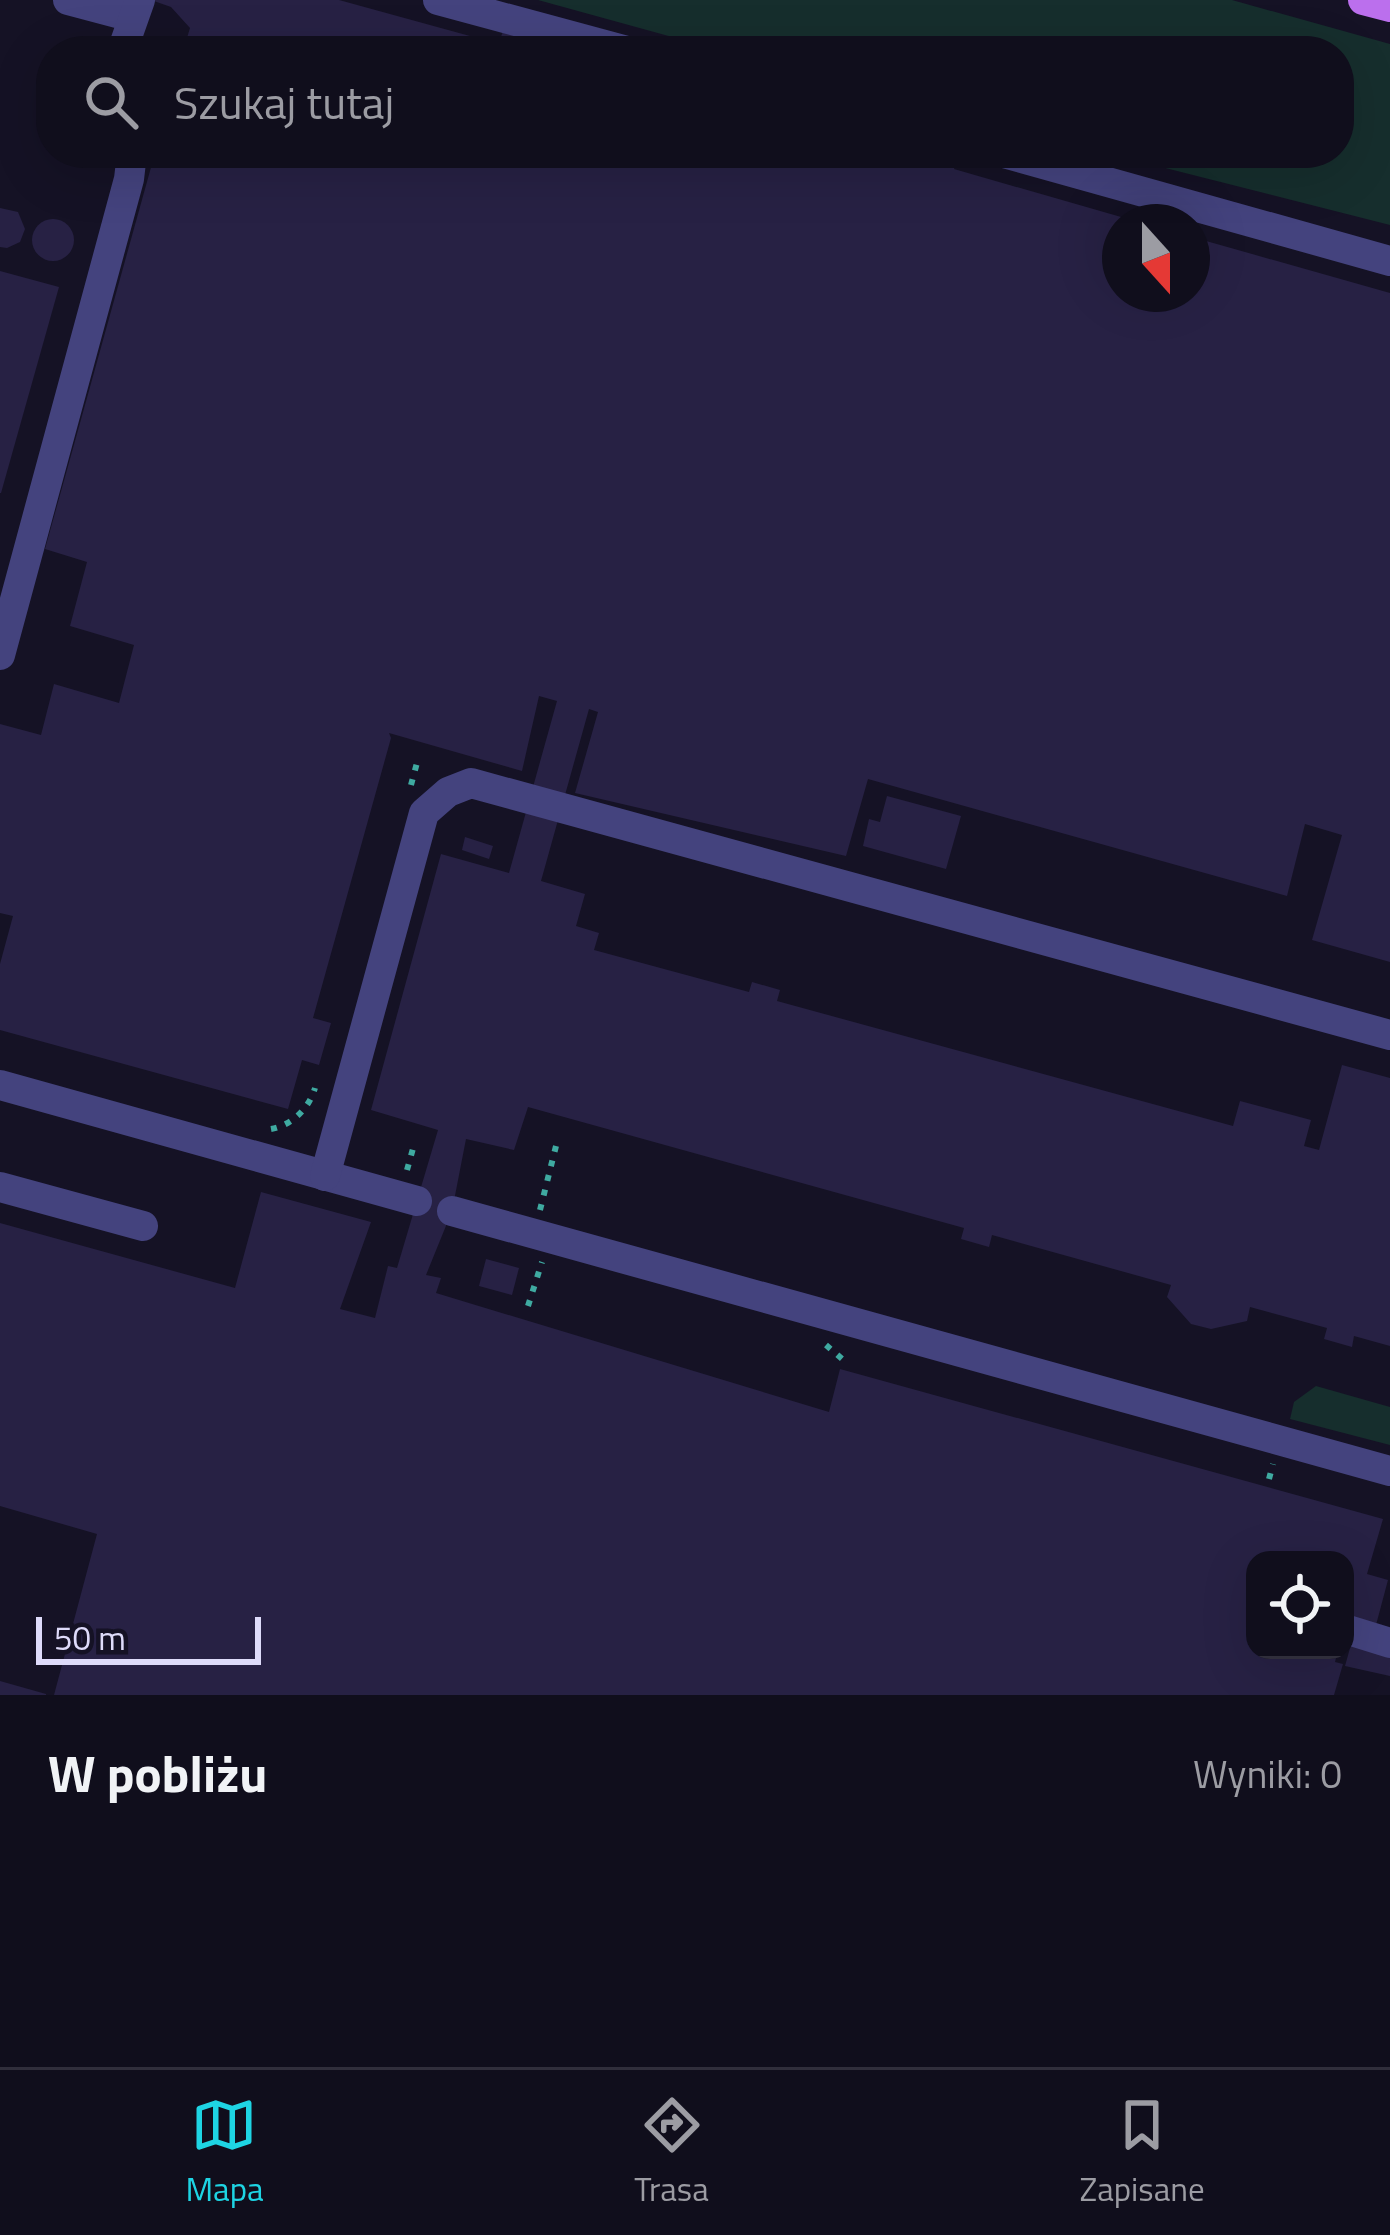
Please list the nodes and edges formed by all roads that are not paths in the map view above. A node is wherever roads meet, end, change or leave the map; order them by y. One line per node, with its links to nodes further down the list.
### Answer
1 (68, 0): 4 (lane)
2 (438, 0): 6 (lane)
3 (1363, 0): 5 (main road)
4 (136, 8)
5 (1390, 8)
6 (571, 36)
7 (130, 168): 10 (lane)
8 (1058, 168): 9 (lane)
9 (1390, 261)
10 (0, 655)
11 (1390, 1035): 13 (lane)
12 (0, 1084): 13 (lane)
13 (325, 1176): 15 (lane)
14 (0, 1187): 17 (lane)
15 (411, 1188)
16 (452, 1211): 18 (lane)
17 (143, 1226)
18 (1390, 1471)
19 (1354, 1632): 20 (lane)
20 (1390, 1642)

